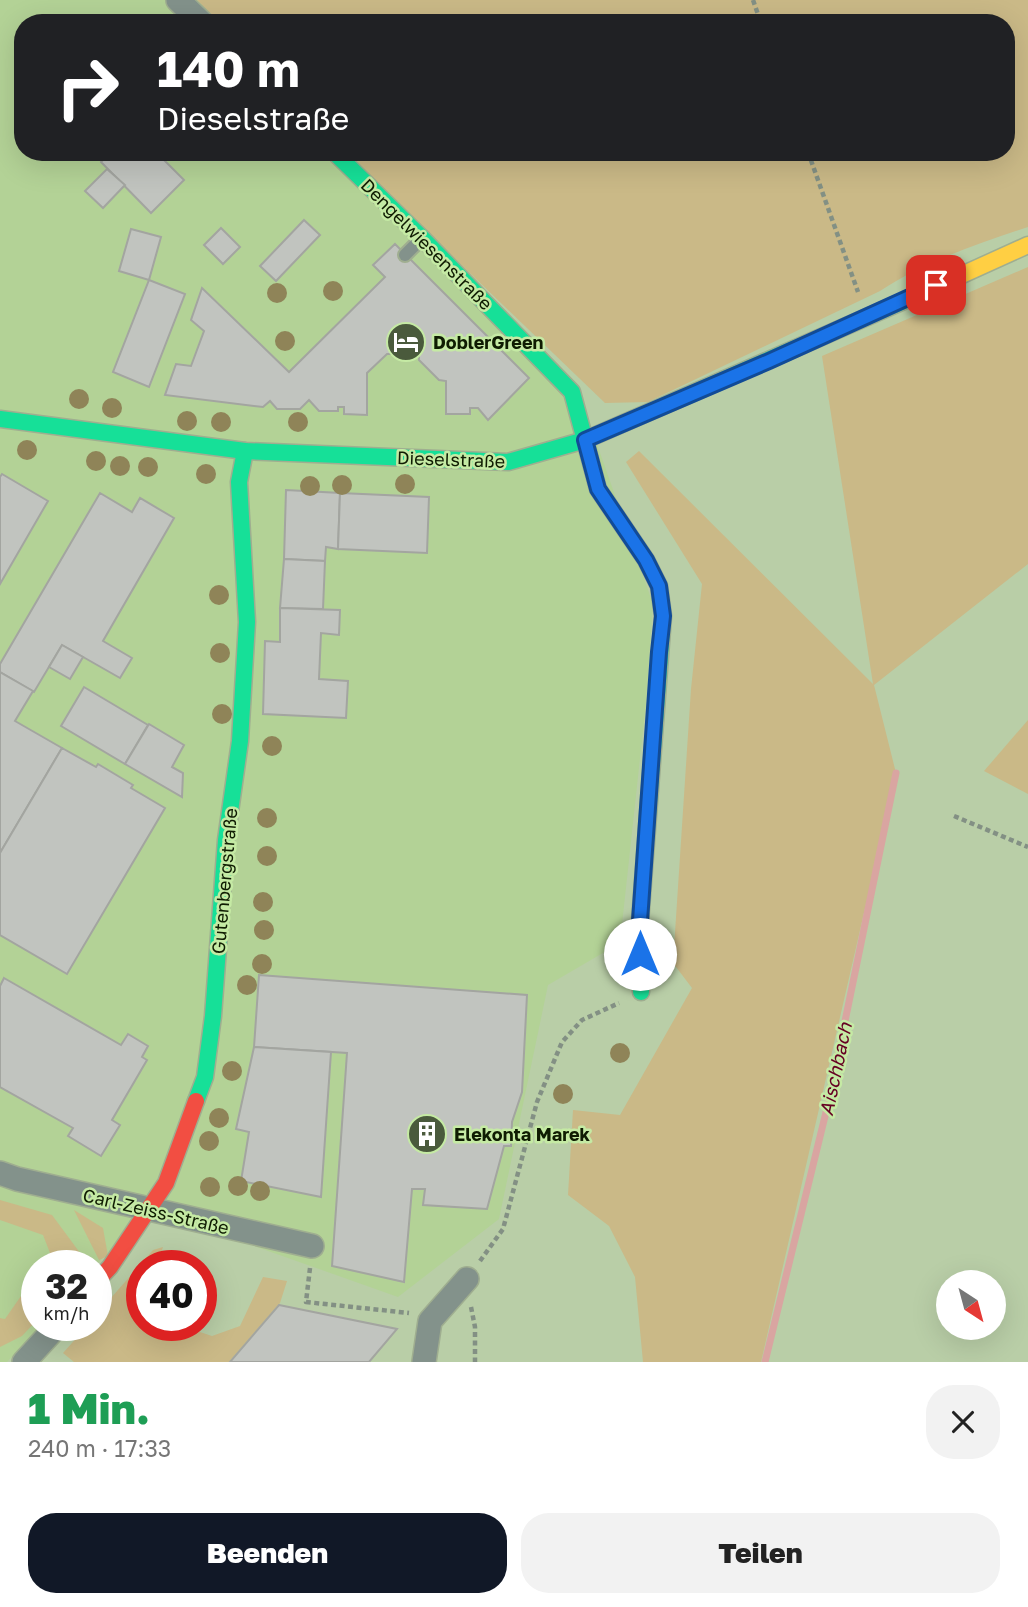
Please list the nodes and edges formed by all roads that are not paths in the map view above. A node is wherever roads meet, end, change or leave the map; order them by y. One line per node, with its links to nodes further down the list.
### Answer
1 (178, 0): 2 (street)
2 (193, 14)
3 (343, 161): 4 (street, Dengelwiesenstraße)
4 (422, 238): 6 (lane); 8 (street, Dengelwiesenstraße)
5 (1028, 245): 8 (street, Dieselstraße)
6 (405, 255)
7 (0, 419): 9 (street, Dieselstraße)
8 (585, 440): 9 (street, Dieselstraße); 10 (street)
9 (245, 451): 12 (street, Gutenbergstraße)
10 (641, 992)
11 (0, 1173): 12 (street, Carl-Zeiss-Straße)
12 (150, 1209): 13 (street, Carl-Zeiss-Straße); 14 (street, Gutenbergstraße)
13 (312, 1246)
14 (112, 1260)
15 (467, 1279): 18 (street)
16 (43, 1341): 17 (street)
17 (24, 1362)
18 (424, 1362)

